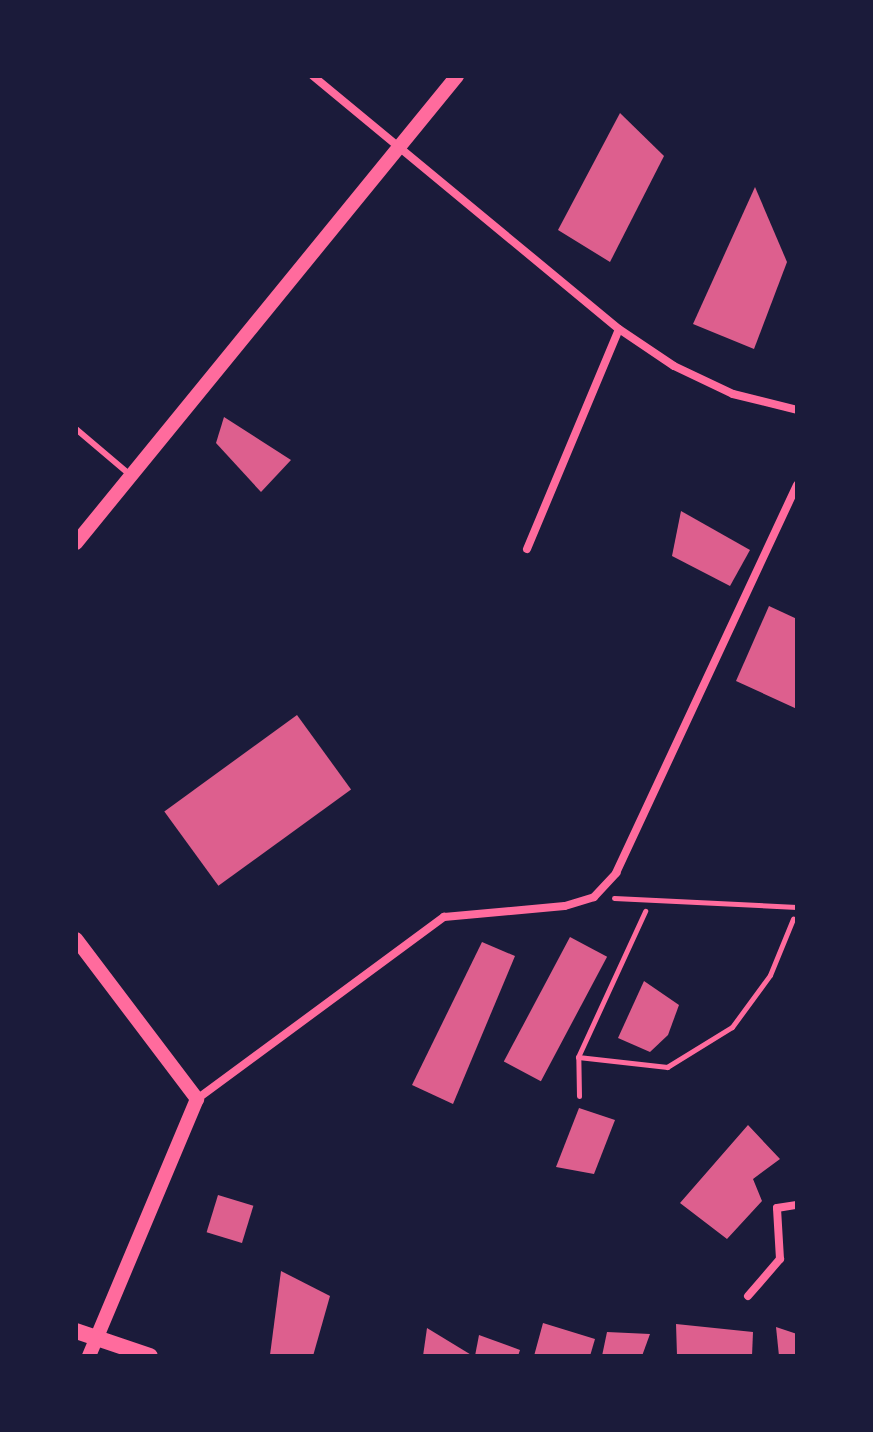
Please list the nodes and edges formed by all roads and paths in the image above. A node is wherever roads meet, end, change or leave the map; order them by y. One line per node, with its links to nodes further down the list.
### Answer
1 (313, 76): 3 (street)
2 (457, 76): 3 (street)
3 (398, 149): 4 (street); 7 (street)
4 (619, 329): 5 (street); 10 (street)
5 (797, 410)
6 (76, 429): 7 (lane)
7 (129, 474): 9 (street)
8 (797, 485): 11 (street)
9 (76, 543)
10 (527, 549)
11 (594, 897): 12 (path); 18 (street)
12 (797, 907)
13 (645, 911): 16 (path)
14 (793, 919): 16 (path)
15 (76, 939): 18 (street)
16 (578, 1057): 17 (path)
17 (579, 1096)
18 (197, 1099): 22 (street)
19 (797, 1205): 20 (street)
20 (748, 1296)
21 (76, 1331): 22 (main road)
22 (93, 1338): 23 (street); 24 (main road)
23 (89, 1356)
24 (150, 1356)

